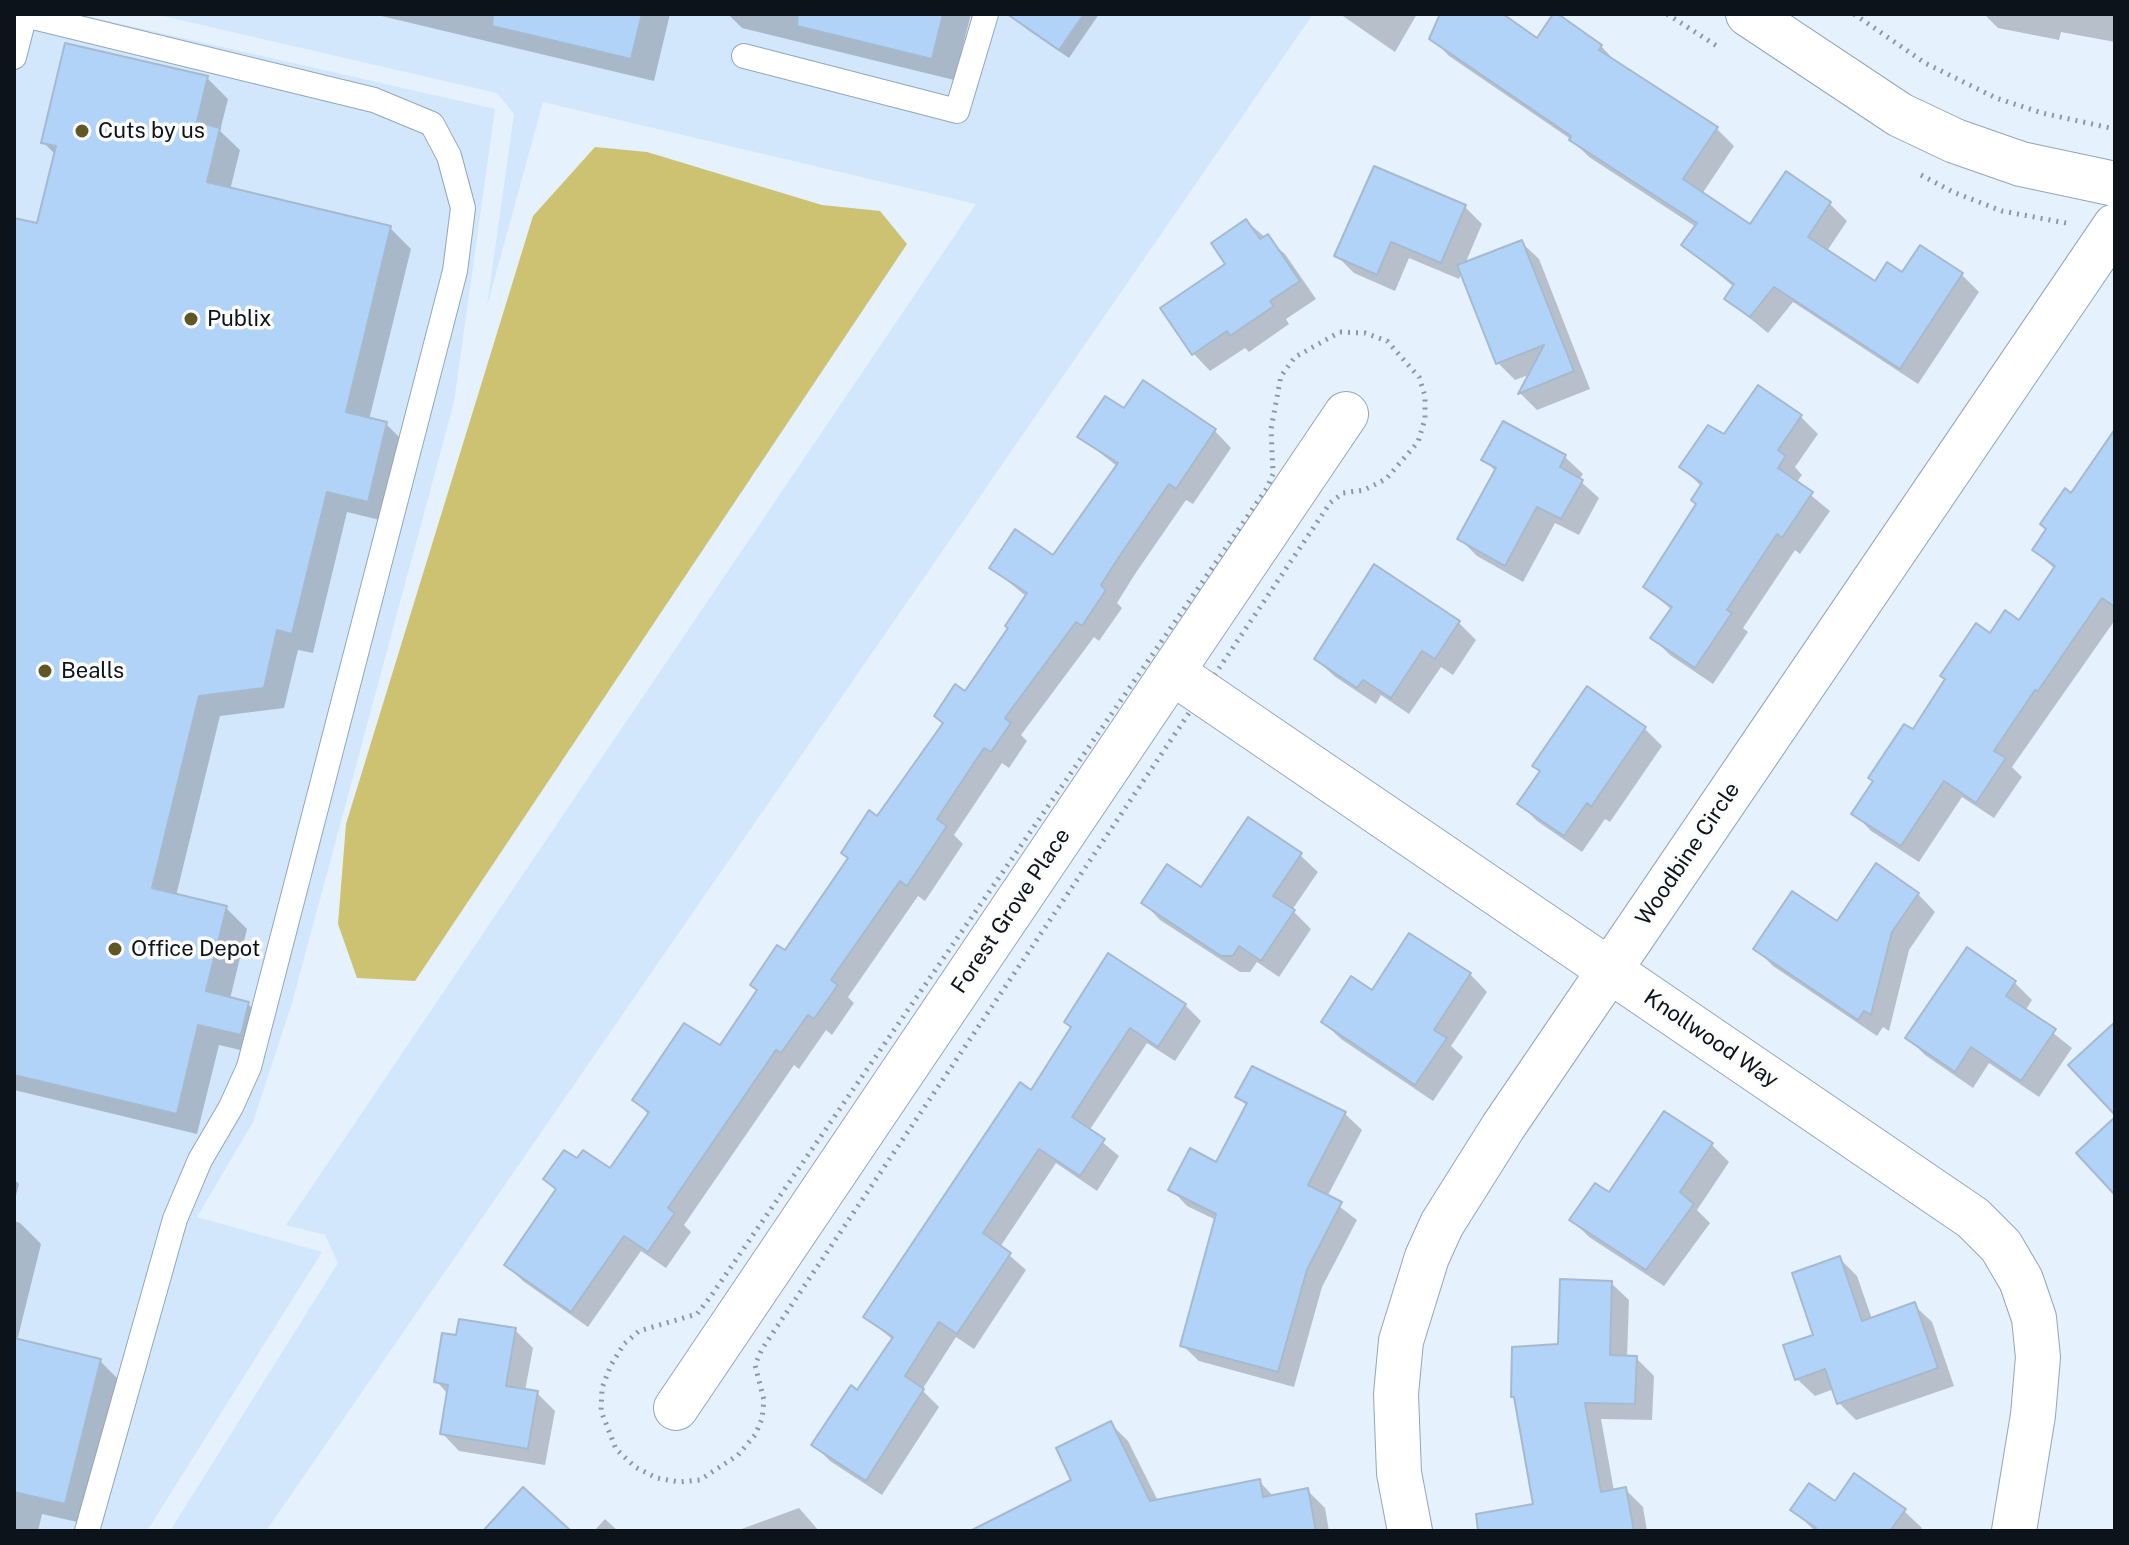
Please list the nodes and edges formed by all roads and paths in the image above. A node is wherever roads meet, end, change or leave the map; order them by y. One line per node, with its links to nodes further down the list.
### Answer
1 (24, 14): 6 (lane); 14 (lane)
2 (986, 14): 5 (lane)
3 (1748, 14): 8 (street)
4 (1854, 14): 7 (path)
5 (744, 56)
6 (14, 57)
7 (2115, 129)
8 (2115, 184)
9 (2115, 226): 12 (street, Woodbine Circle)
10 (1346, 414): 11 (street, Forest Grove Place)
11 (1172, 672): 12 (street, Knollwood Way); 13 (street, Forest Grove Place)
12 (1610, 970): 15 (street, Woodbine Circle); 16 (street, Knollwood Way)
13 (676, 1408)
14 (87, 1531)
15 (1410, 1531)
16 (2014, 1531)

